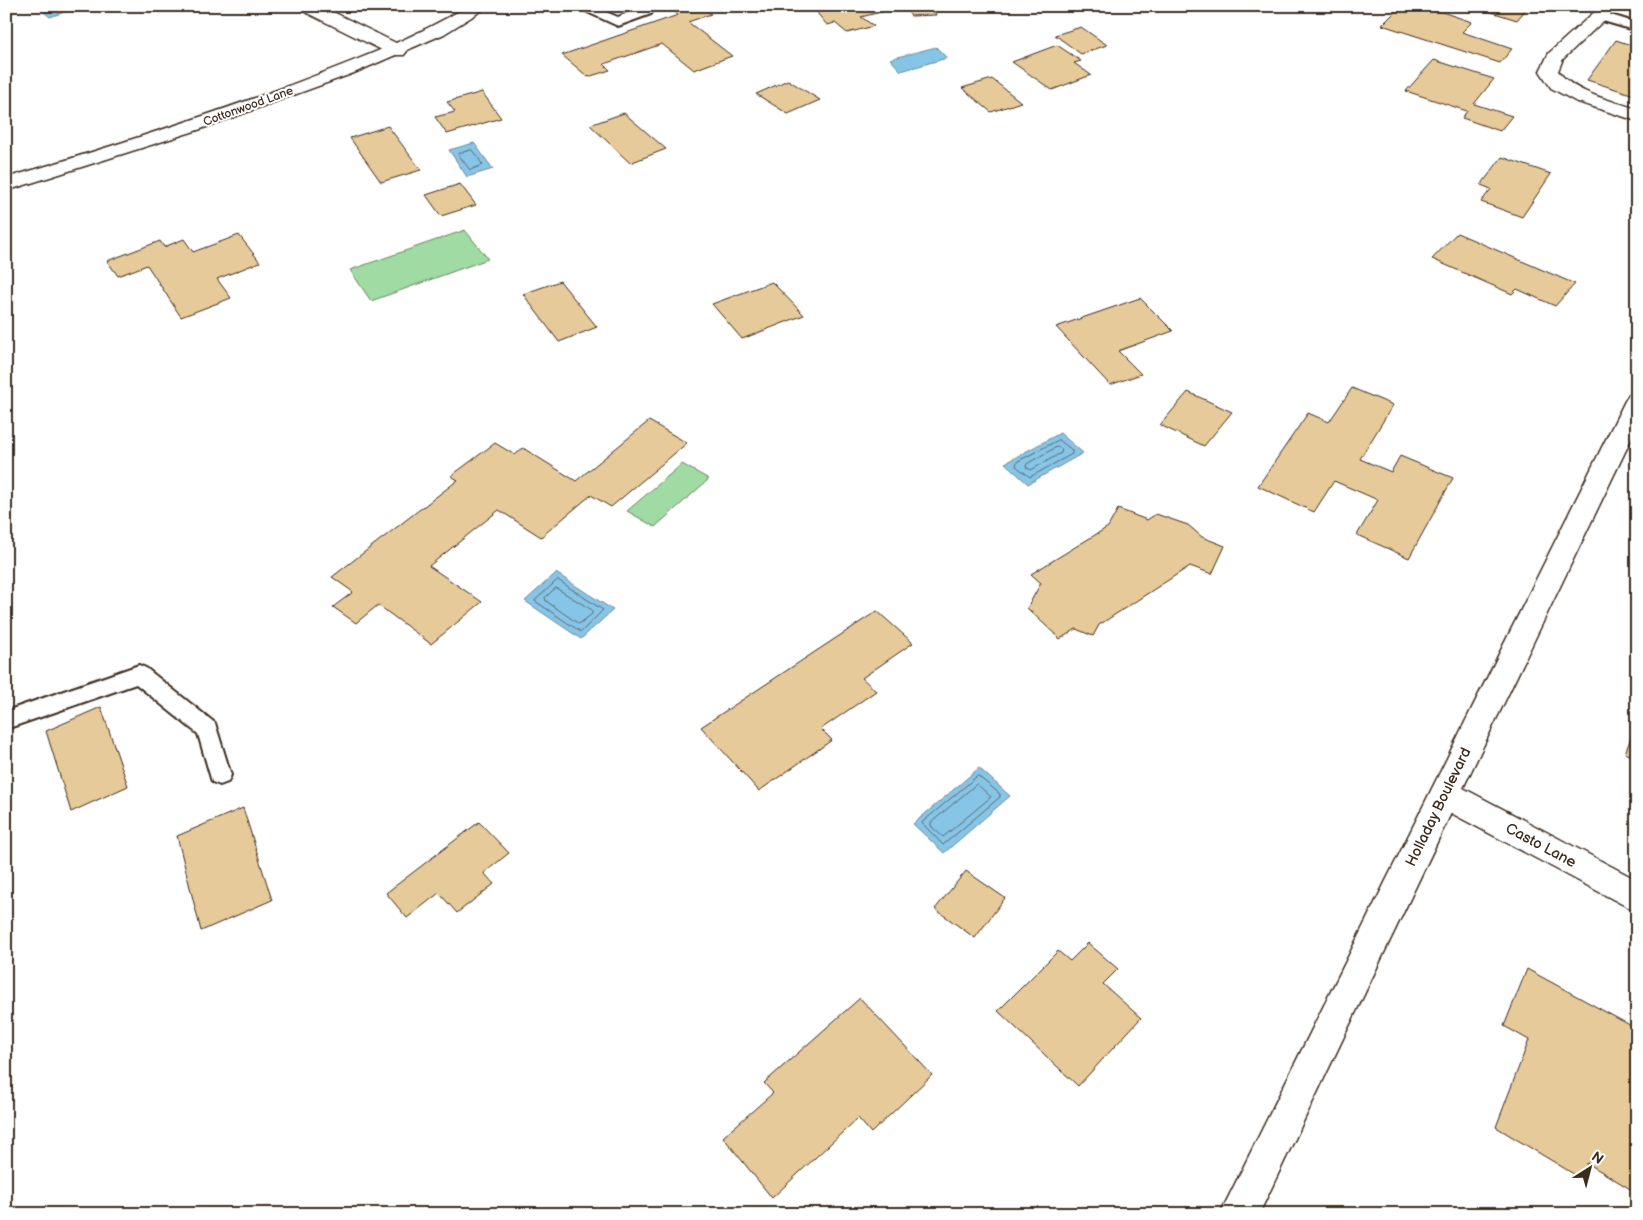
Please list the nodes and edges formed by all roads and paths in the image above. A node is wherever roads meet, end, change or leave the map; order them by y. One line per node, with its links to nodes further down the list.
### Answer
1 (307, 6): 7 (street)
2 (481, 6): 7 (street, Cottonwood Lane)
3 (580, 6): 4 (lane)
4 (650, 6)
5 (1606, 11): 6 (lane); 8 (street)
6 (1637, 27)
7 (398, 51): 9 (street, Cottonwood Lane)
8 (1637, 115)
9 (6, 185)
10 (1637, 401): 13 (street, Holladay Boulevard)
11 (6, 720): 12 (lane)
12 (220, 775)
13 (1444, 794): 14 (street, Casto Lane); 15 (street, Holladay Boulevard)
14 (1637, 897)
15 (1239, 1214)

